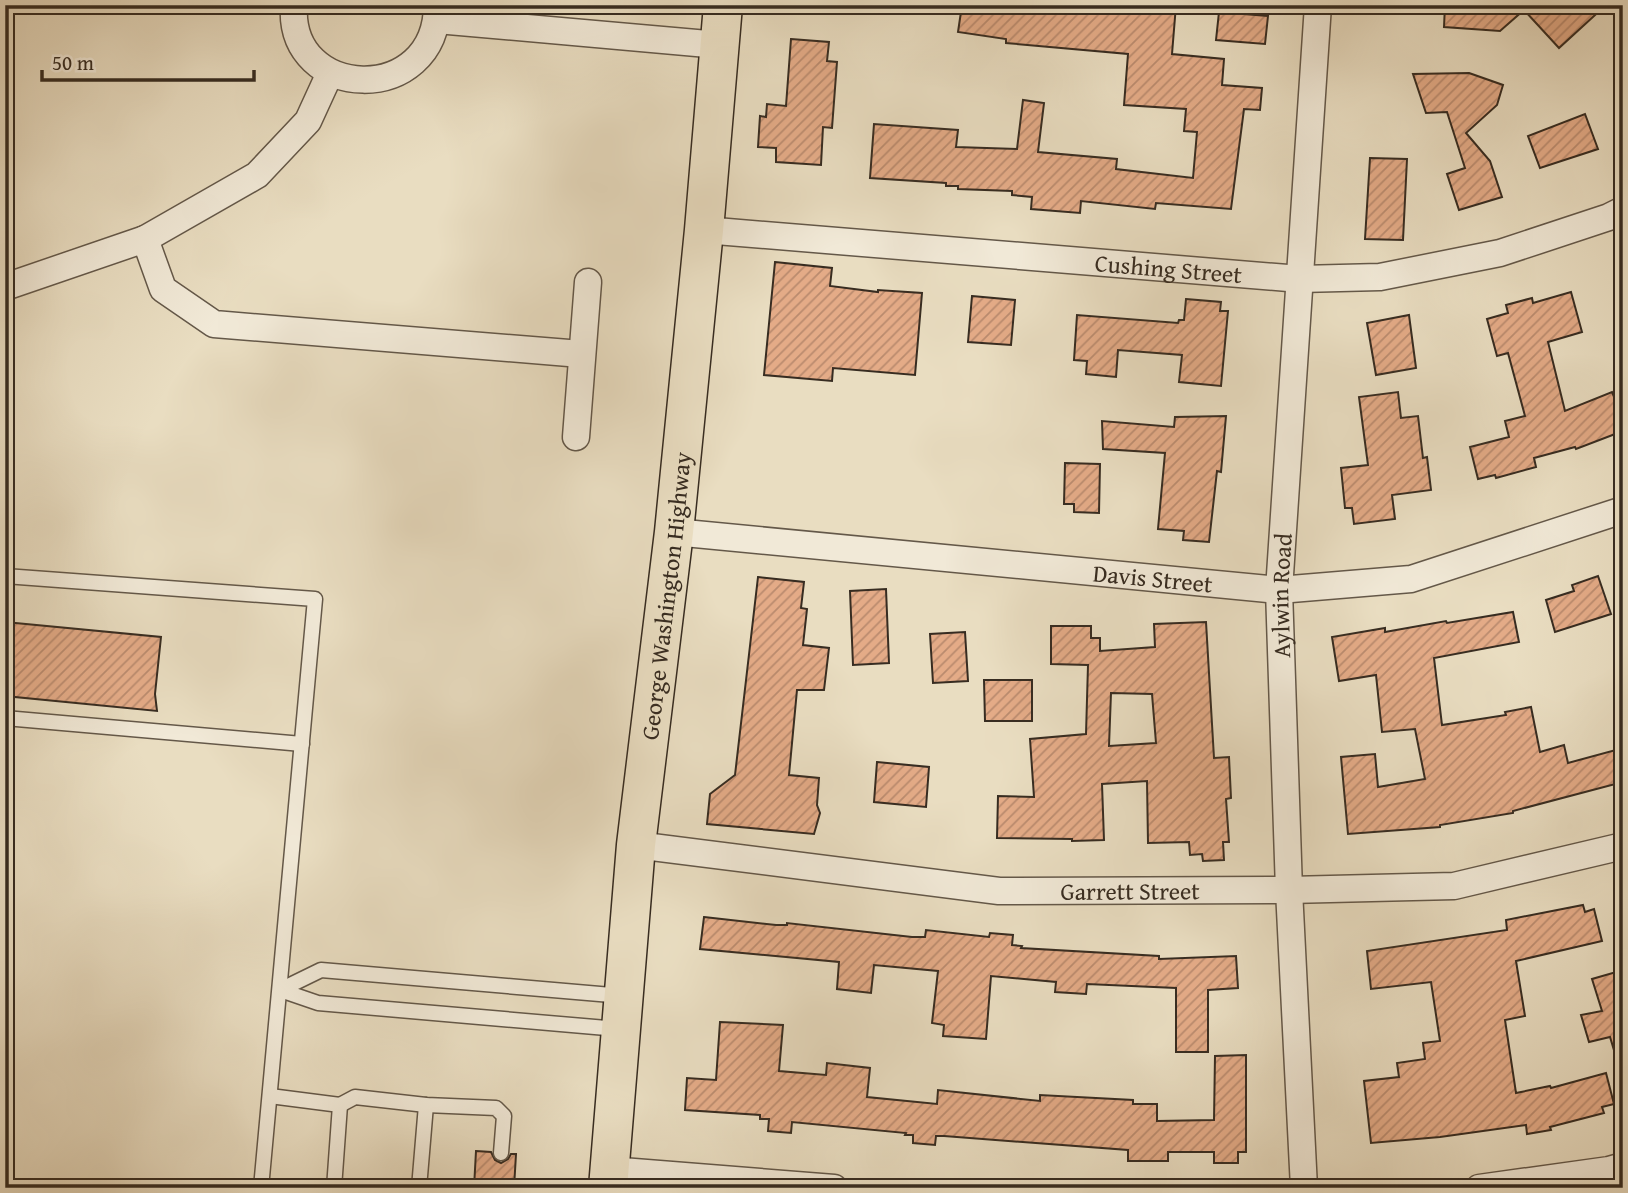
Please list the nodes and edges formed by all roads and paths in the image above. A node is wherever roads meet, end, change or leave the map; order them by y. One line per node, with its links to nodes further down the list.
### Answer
1 (294, 5): 6 (street)
2 (723, 5): 5 (main road, George Washington Highway)
3 (1318, 5): 10 (street, Aylwin Road)
4 (437, 13): 5 (street); 6 (street)
5 (719, 45): 8 (main road, George Washington Highway)
6 (330, 72): 9 (street)
7 (1623, 209): 10 (street, Cushing Street)
8 (704, 230): 10 (street, Cushing Street); 16 (main road, George Washington Highway)
9 (145, 239): 12 (street); 13 (street)
10 (1300, 279): 18 (street, Aylwin Road)
11 (588, 282): 13 (street)
12 (5, 287)
13 (581, 354): 14 (street)
14 (576, 436)
15 (1623, 510): 18 (street, Davis Street)
16 (674, 532): 18 (street, Davis Street); 21 (main road, George Washington Highway)
17 (5, 576): 20 (lane)
18 (1279, 590): 23 (street, Aylwin Road)
19 (5, 718): 20 (lane)
20 (302, 744): 24 (lane)
21 (636, 845): 23 (street, Garrett Street); 25 (main road, George Washington Highway)
22 (1623, 845): 23 (street, Garrett Street)
23 (1289, 890): 36 (street, Aylwin Road)
24 (280, 990): 25 (lane); 25 (lane); 26 (lane)
25 (622, 1012): 31 (main road, George Washington Highway)
26 (270, 1096): 27 (lane); 32 (lane)
27 (340, 1105): 28 (lane); 33 (lane)
28 (426, 1105): 29 (lane); 34 (lane)
29 (501, 1153)
30 (1623, 1166): 37 (street)
31 (609, 1179): 35 (street)
32 (261, 1188)
33 (334, 1188)
34 (419, 1188)
35 (834, 1188)
36 (1304, 1188)
37 (1479, 1188)

